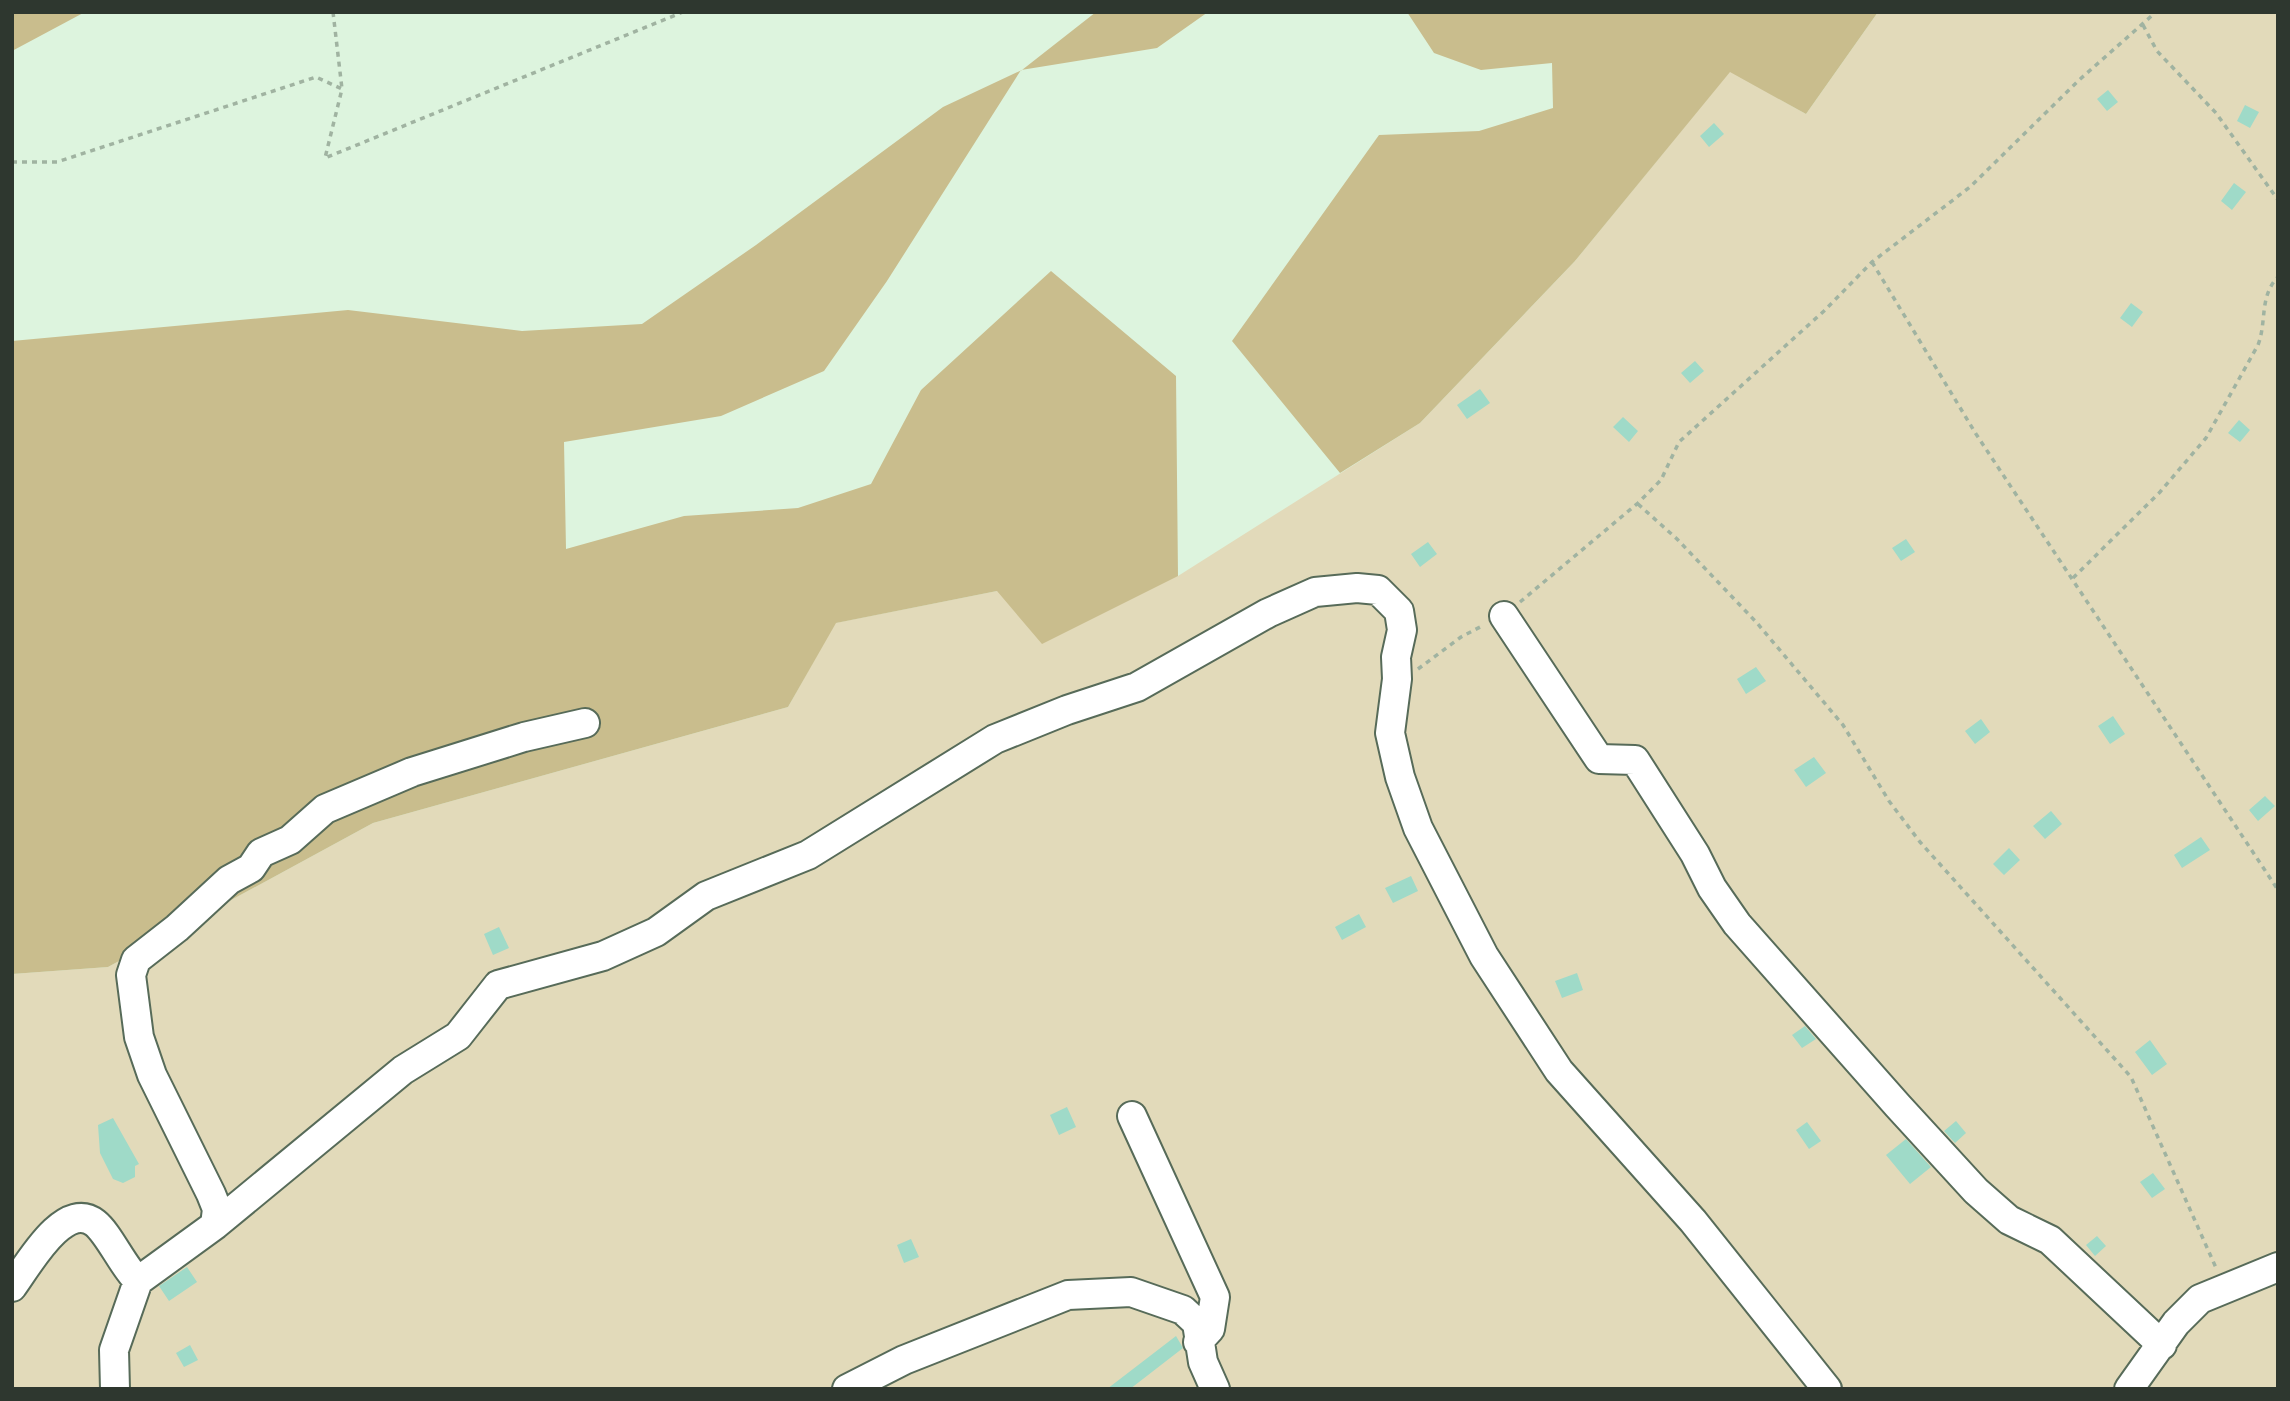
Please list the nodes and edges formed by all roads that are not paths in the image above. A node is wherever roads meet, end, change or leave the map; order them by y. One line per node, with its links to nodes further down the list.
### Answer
1 (1504, 616): 9 (street)
2 (585, 723): 4 (street)
3 (1132, 1116): 8 (street)
4 (215, 1225): 6 (street); 13 (street)
5 (2278, 1267): 9 (street)
6 (138, 1281): 7 (street); 10 (street)
7 (12, 1287)
8 (1198, 1342): 11 (street); 12 (street)
9 (2162, 1345): 14 (street)
10 (115, 1389)
11 (847, 1389)
12 (1215, 1389)
13 (1827, 1389)
14 (2129, 1389)

